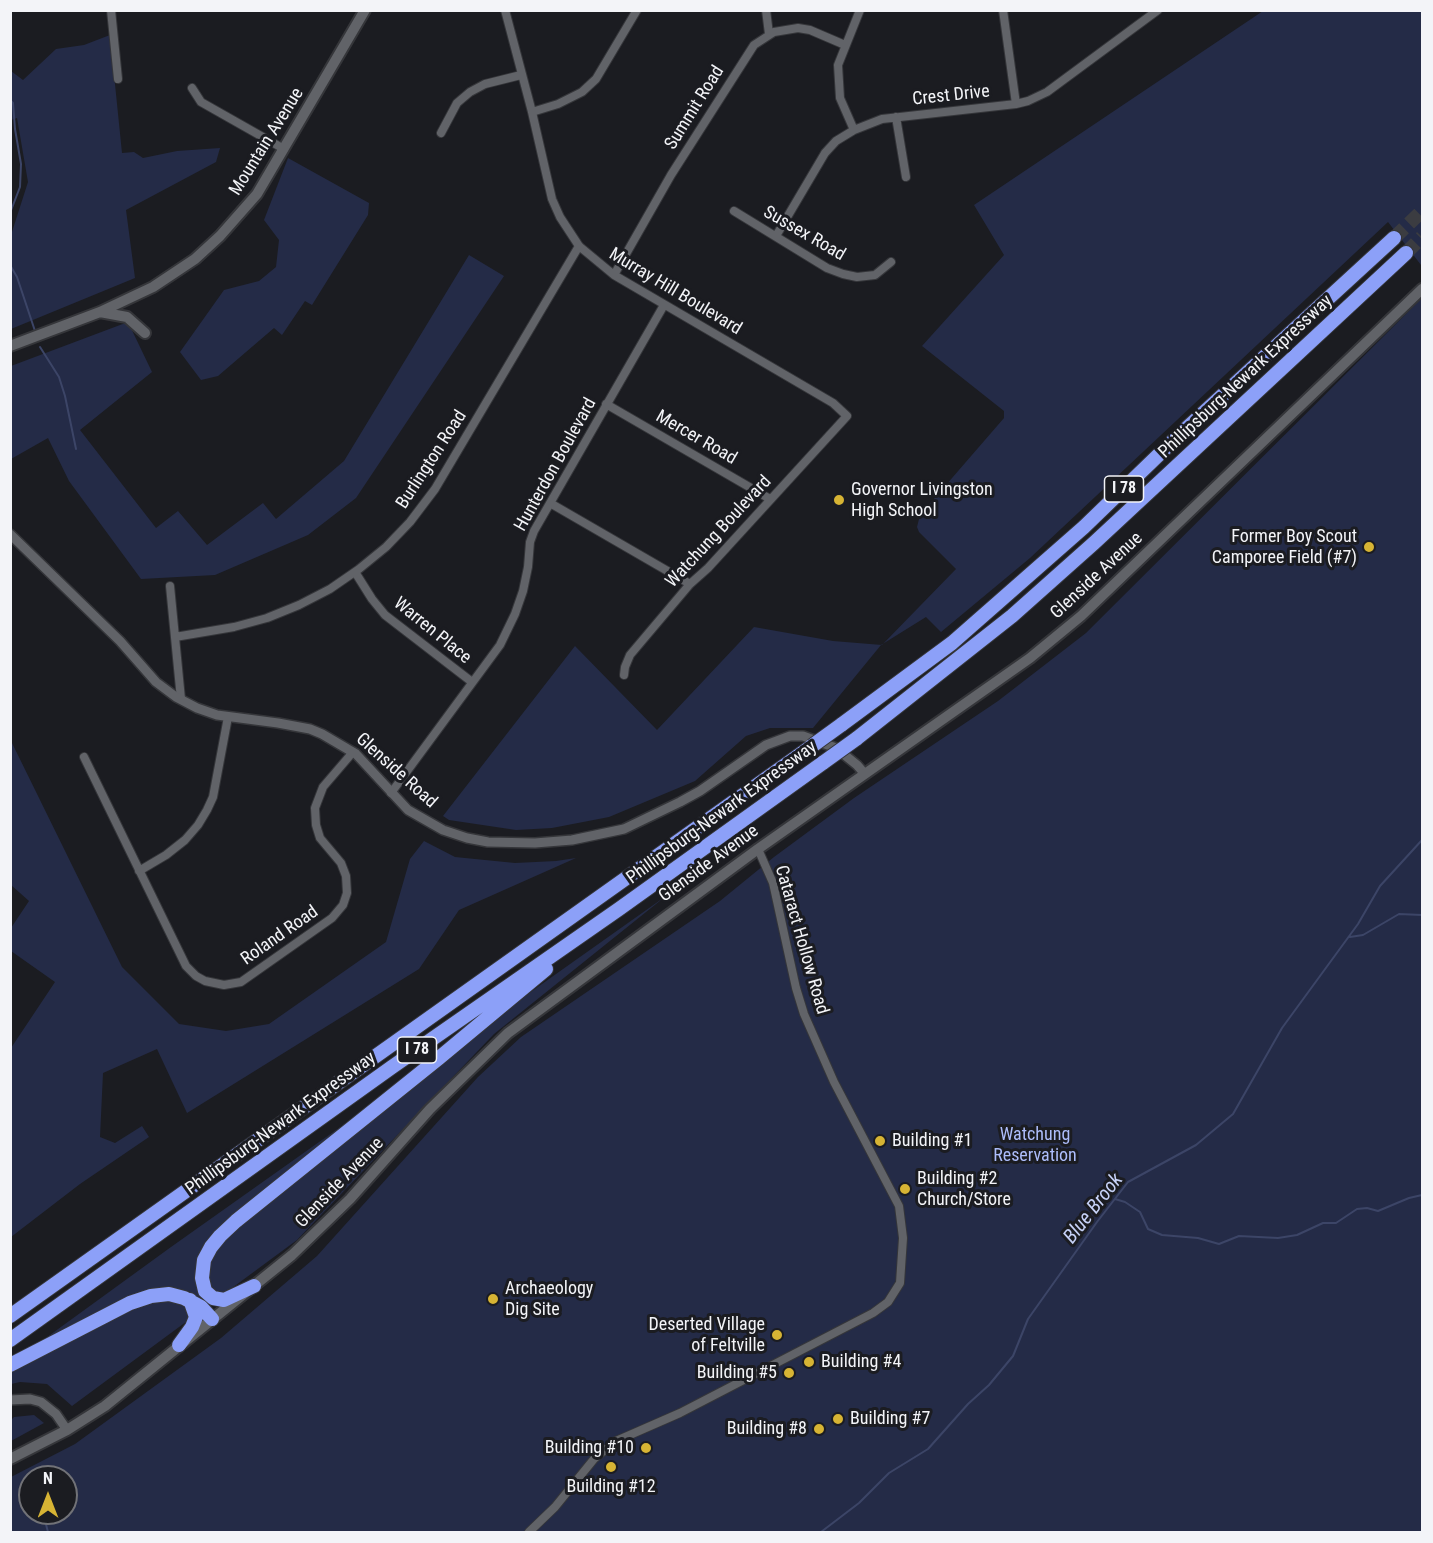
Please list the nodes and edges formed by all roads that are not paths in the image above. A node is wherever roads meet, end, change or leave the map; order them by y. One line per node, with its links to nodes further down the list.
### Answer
1 (111, 10): 12 (street)
2 (365, 10): 19 (main road, Mountain Avenue)
3 (505, 10): 11 (street, Murray Hill Boulevard)
4 (637, 10): 15 (street)
5 (766, 10): 9 (street)
6 (860, 10): 10 (street)
7 (1003, 10): 14 (street)
8 (1158, 10): 14 (street, Crest Drive)
9 (769, 34): 10 (street); 27 (street, Summit Road)
10 (845, 45): 17 (street)
11 (521, 75): 15 (street, Murray Hill Boulevard); 18 (street)
12 (118, 79)
13 (192, 88): 19 (street)
14 (1016, 104): 16 (street, Crest Drive)
15 (532, 112): 24 (street, Murray Hill Boulevard)
16 (896, 117): 17 (street, Crest Drive); 20 (street)
17 (854, 130): 22 (street, Crest Drive)
18 (441, 133)
19 (284, 149): 30 (main road, Mountain Avenue)
20 (906, 177)
21 (734, 211): 22 (street, Sussex Road)
22 (776, 236): 26 (street, Sussex Road)
23 (1394, 237): 56 (highway, Phillipsburg-Newark Expressway / I 78, bridge)
24 (579, 246): 27 (street, Murray Hill Boulevard); 38 (street, Burlington Road)
25 (1406, 253): 52 (highway, Phillipsburg-Newark Expressway / I 78, bridge)
26 (891, 262)
27 (614, 275): 29 (street, Murray Hill Boulevard)
28 (1422, 289): 48 (main road, Glenside Avenue)
29 (664, 305): 33 (street, Hunterdon Boulevard); 34 (street, Murray Hill Boulevard)
30 (100, 312): 31 (main road); 32 (main road, Mountain Avenue)
31 (145, 333)
32 (10, 346)
33 (606, 404): 35 (street, Mercer Road); 36 (street, Hunterdon Boulevard)
34 (847, 416): 35 (street, Watchung Boulevard)
35 (770, 499): 39 (street, Watchung Boulevard)
36 (550, 503): 39 (street); 43 (street, Hunterdon Boulevard)
37 (10, 534): 44 (street, Glenside Road)
38 (355, 572): 41 (street, Burlington Road); 43 (street, Warren Place)
39 (690, 584): 42 (street, Watchung Boulevard)
40 (170, 586): 41 (street)
41 (175, 637): 44 (street)
42 (624, 675)
43 (472, 682): 49 (street, Hunterdon Boulevard)
44 (181, 699): 45 (street, Glenside Road)
45 (228, 717): 46 (street, Glenside Road); 51 (street)
46 (353, 752): 49 (street, Glenside Road); 51 (street, Roland Road)
47 (84, 757): 51 (street, Roland Road)
48 (864, 773): 49 (street, Glenside Road); 50 (main road, Glenside Avenue)
49 (391, 793)
50 (758, 849): 53 (main road, Glenside Avenue); 64 (street, Cataract Hollow Road)
51 (139, 871)
52 (619, 909): 54 (highway); 58 (highway, Phillipsburg-Newark Expressway / I 78)
53 (254, 1286): 54 (highway); 57 (main road, Glenside Avenue)
54 (205, 1291): 57 (highway)
55 (190, 1300): 57 (highway); 59 (highway); 60 (highway)
56 (10, 1316)
57 (215, 1317): 59 (main road, Glenside Avenue)
58 (10, 1340)
59 (179, 1345): 62 (main road, Glenside Avenue)
60 (10, 1365)
61 (10, 1400): 62 (street)
62 (67, 1430): 63 (main road, Glenside Avenue)
63 (10, 1459)
64 (529, 1533)

